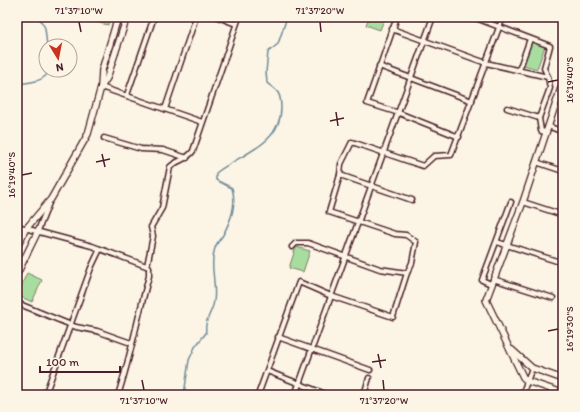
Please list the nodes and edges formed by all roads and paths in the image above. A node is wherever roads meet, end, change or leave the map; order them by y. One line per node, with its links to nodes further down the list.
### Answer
1 (118, 17): 22 (street)
2 (127, 17): 22 (street)
3 (154, 17): 24 (street)
4 (196, 17): 27 (street)
5 (218, 17): 11 (street)
6 (239, 17): 11 (street)
7 (397, 17): 13 (street)
8 (433, 17): 15 (street)
9 (473, 17): 12 (street)
10 (503, 17): 12 (street)
11 (236, 24): 30 (street)
12 (499, 27): 14 (street); 16 (street)
13 (392, 29): 15 (street); 17 (street)
14 (530, 39): 18 (street); 19 (street)
15 (424, 40): 16 (street); 20 (street)
16 (486, 63): 18 (street); 25 (street)
17 (379, 66): 20 (street); 28 (street)
18 (519, 70): 19 (street)
19 (548, 77): 29 (street)
20 (411, 78): 25 (street); 28 (street)
21 (563, 82): 23 (street)
22 (101, 87): 24 (street); 42 (street)
23 (562, 90): 31 (street)
24 (128, 95): 27 (street)
25 (472, 101): 34 (street)
26 (507, 108): 29 (street)
27 (165, 109): 30 (street)
28 (399, 113): 34 (street); 36 (street)
29 (539, 118): 32 (street)
30 (202, 122): 37 (street)
31 (548, 126): 32 (street); 33 (street)
32 (546, 132): 38 (street)
33 (563, 132)
34 (459, 137): 36 (street)
35 (104, 138): 37 (street)
36 (383, 152): 40 (street); 41 (street)
37 (187, 158): 58 (street)
38 (536, 162): 39 (street); 45 (street)
39 (563, 170)
40 (340, 175): 41 (street); 47 (street)
41 (371, 187): 43 (street); 47 (street)
42 (51, 199): 49 (street); 50 (street)
43 (412, 200)
44 (511, 202): 51 (street)
45 (523, 202): 46 (street); 52 (street)
46 (563, 215)
47 (358, 222): 56 (street); 59 (street)
48 (17, 226): 49 (street)
49 (25, 230): 50 (street); 53 (street)
50 (37, 232): 55 (street); 60 (street)
51 (497, 242): 52 (street); 61 (street)
52 (506, 245): 57 (street); 61 (street)
53 (17, 247)
54 (292, 247): 56 (street)
55 (100, 249): 58 (street); 65 (street)
56 (345, 256): 59 (street); 62 (street)
57 (563, 263)
58 (147, 266): 67 (street)
59 (407, 273): 62 (street)
60 (17, 274)
61 (492, 282): 63 (street); 68 (street)
62 (331, 296): 66 (street); 69 (street)
63 (553, 298)
64 (17, 303): 65 (street)
65 (70, 324): 67 (street); 78 (street)
66 (278, 337): 69 (street); 72 (street)
67 (131, 343): 79 (street)
68 (510, 348): 70 (street); 75 (street)
69 (312, 349): 71 (street); 76 (street)
70 (532, 368): 74 (street); 75 (street)
71 (370, 370)
72 (267, 371): 76 (street); 80 (street)
73 (369, 378): 83 (street)
74 (563, 379)
75 (527, 381): 77 (street); 84 (street)
76 (299, 385): 81 (street); 82 (street)
77 (563, 393)
78 (45, 395)
79 (118, 395)
80 (258, 395)
81 (295, 395)
82 (328, 395)
83 (364, 395)
84 (522, 395)

